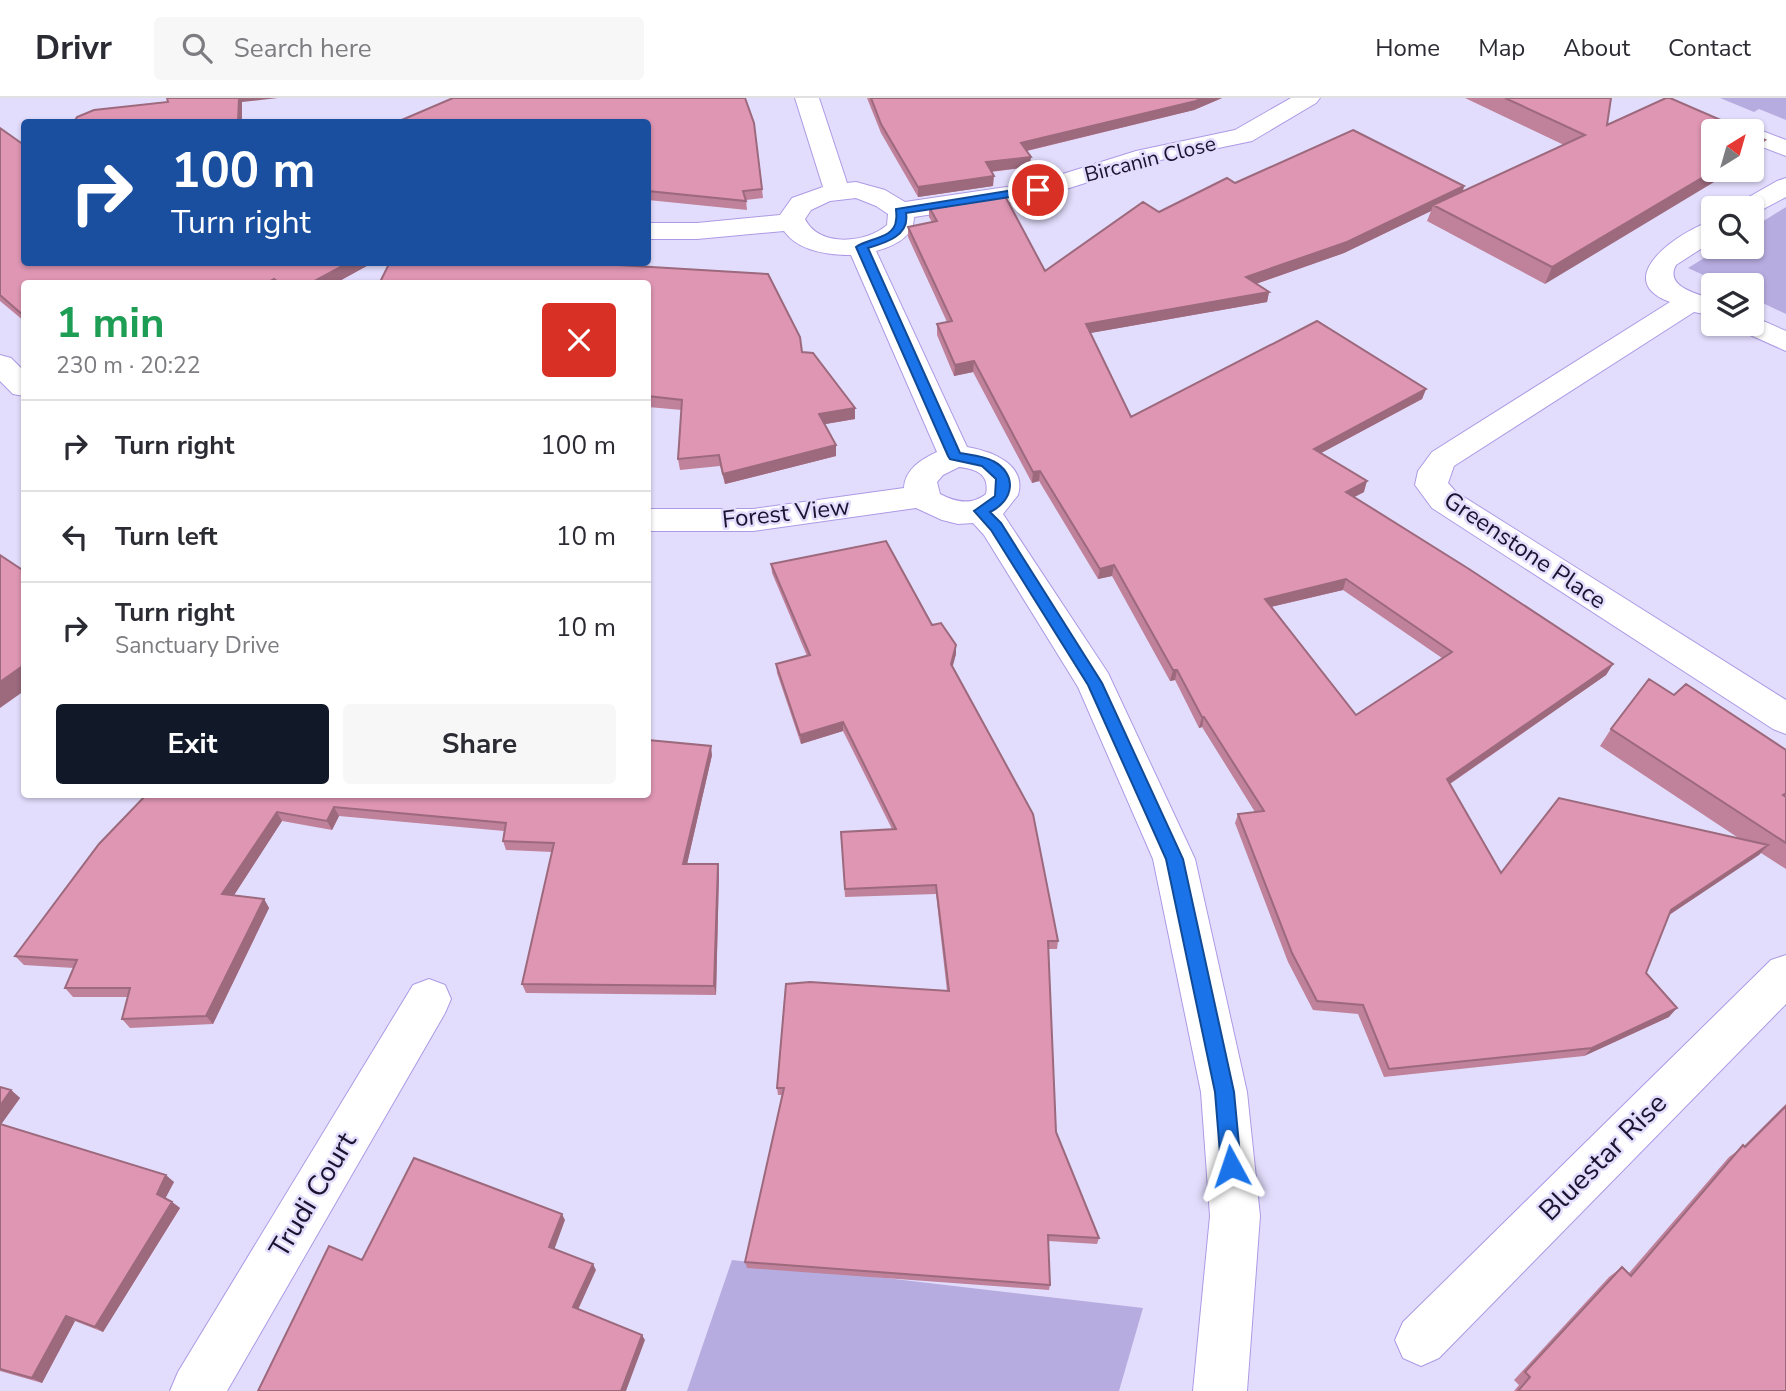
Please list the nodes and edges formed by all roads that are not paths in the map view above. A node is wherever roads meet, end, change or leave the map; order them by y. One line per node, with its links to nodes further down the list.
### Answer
1 (807, 98): 6 (street)
2 (1308, 98): 8 (street, Bircanin Close)
3 (1764, 140): 4 (street)
4 (1786, 149)
5 (1786, 186): 7 (street)
6 (837, 191): 8 (street); 9 (street)
7 (1764, 199)
8 (900, 211): 12 (street)
9 (793, 222): 10 (street); 12 (street)
10 (651, 231)
11 (1701, 237): 13 (street)
12 (861, 247): 18 (street)
13 (1701, 305): 22 (street, Greenstone Place)
14 (1764, 331): 15 (street)
15 (1786, 342)
16 (0, 363): 17 (street)
17 (21, 384)
18 (955, 456): 19 (street); 20 (street)
19 (923, 496): 20 (street); 21 (street, Forest View)
20 (981, 511): 27 (street)
21 (651, 520)
22 (1786, 719)
23 (1786, 974): 25 (street, Bluestar Rise)
24 (429, 999): 26 (street, Trudi Court)
25 (1421, 1340)
26 (197, 1391)
27 (1220, 1391)

